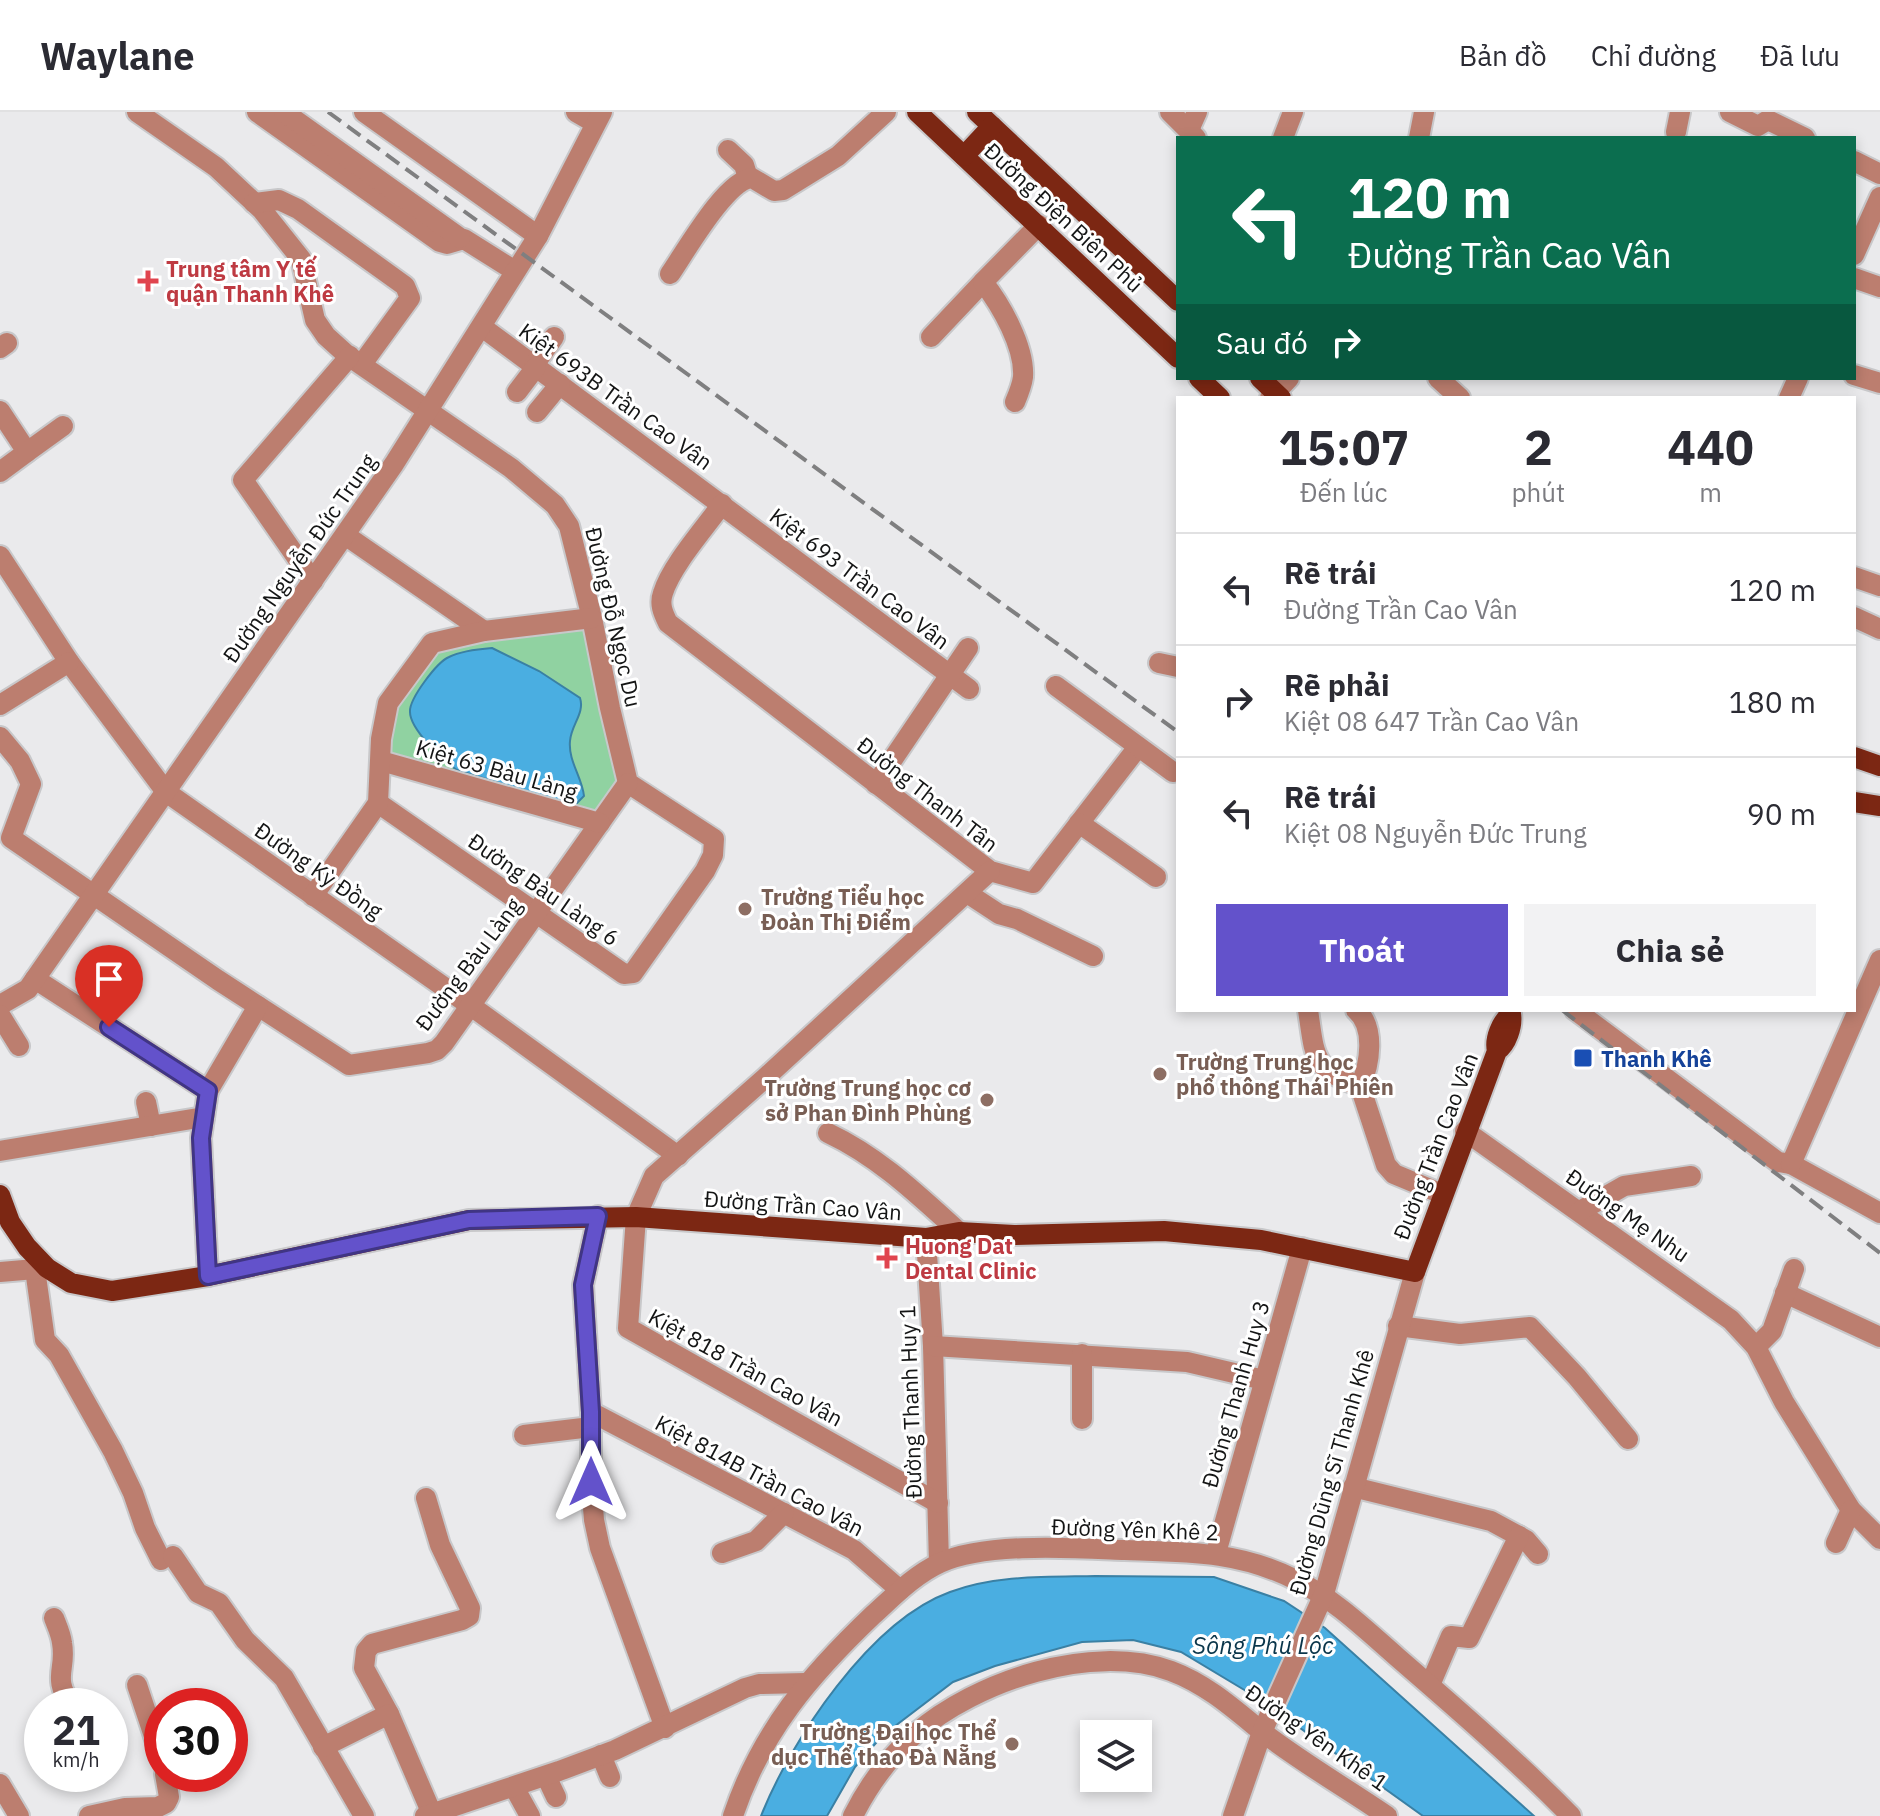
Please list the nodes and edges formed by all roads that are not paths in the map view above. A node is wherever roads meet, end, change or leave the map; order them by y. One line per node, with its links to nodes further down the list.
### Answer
1 (137, 112): 24 (street, Đường Đỗ Ngọc Du)
2 (257, 112): 27 (street)
3 (284, 112): 27 (street)
4 (364, 112): 26 (street)
5 (576, 112): 12 (street)
6 (886, 112): 22 (street)
7 (917, 112): 19 (main road, Đường Điện Biên Phủ)
8 (1170, 112): 14 (street)
9 (1293, 112): 15 (street)
10 (1424, 112): 16 (street)
11 (1730, 112): 17 (street)
12 (598, 118): 26 (street, Đường Nguyễn Đức Trung)
13 (984, 119): 19 (main road); 34 (main road, Đường Điện Biên Phủ)
14 (1194, 127)
15 (1284, 136)
16 (1419, 136)
17 (1801, 136)
18 (728, 150): 22 (street)
19 (964, 156): 25 (main road, Đường Điện Biên Phủ)
20 (1856, 162): 21 (street)
21 (1880, 174)
22 (748, 178): 30 (street)
23 (1880, 197): 28 (street)
24 (254, 203): 39 (street, Đường Đỗ Ngọc Du); 39 (street)
25 (1039, 225): 32 (street); 38 (main road, Đường Điện Biên Phủ)
26 (538, 236): 29 (street, Đường Nguyễn Đức Trung)
27 (460, 238): 29 (street)
28 (1856, 251)
29 (515, 271): 35 (street, Đường Nguyễn Đức Trung)
30 (670, 274)
31 (1856, 279): 33 (street)
32 (983, 282): 37 (street); 51 (street)
33 (1880, 287)
34 (1176, 299)
35 (482, 327): 40 (street, Kiệt 693B Trần Cao Vân); 52 (street, Đường Nguyễn Đức Trung)
36 (554, 337): 40 (street)
37 (931, 337)
38 (1176, 356)
39 (356, 360): 52 (street, Đường Đỗ Ngọc Du); 62 (street)
40 (535, 366): 46 (street, Kiệt 693B Trần Cao Vân); 47 (street)
41 (1856, 376): 45 (street)
42 (1201, 380): 49 (main road)
43 (1263, 380): 48 (main road)
44 (1440, 380): 50 (street)
45 (1880, 383)
46 (560, 384): 54 (street); 58 (street, Kiệt 693B Trần Cao Vân)
47 (517, 392)
48 (1279, 392)
49 (1218, 396)
50 (1458, 396)
51 (1015, 402)
52 (428, 410): 59 (street, Đường Nguyễn Đức Trung); 65 (street, Đường Đỗ Ngọc Du)
53 (0, 411): 56 (street)
54 (537, 412)
55 (63, 426): 56 (street)
56 (27, 452): 57 (street)
57 (0, 472)
58 (722, 504): 72 (street, Kiệt 693 Trần Cao Vân); 83 (street, Đường Thanh Tân)
59 (345, 535): 62 (street, Đường Nguyễn Đức Trung); 64 (street)
60 (0, 556): 71 (street, Đường Kỳ Đồng)
61 (1856, 578): 63 (street)
62 (313, 581): 84 (street, Đường Nguyễn Đức Trung)
63 (1880, 586)
64 (452, 608): 68 (street); 69 (street)
65 (592, 618): 68 (street); 82 (street, Đường Đỗ Ngọc Du)
66 (1856, 618): 67 (street)
67 (1880, 629)
68 (484, 631): 69 (street)
69 (432, 643): 79 (street)
70 (968, 648): 72 (street)
71 (69, 662): 75 (street); 84 (street, Đường Kỳ Đồng)
72 (949, 675): 74 (street, Kiệt 693 Trần Cao Vân); 83 (street)
73 (1056, 686): 77 (street)
74 (969, 689)
75 (0, 705)
76 (0, 737): 93 (street, Đường Bàu Làng)
77 (1138, 747): 81 (street); 89 (street)
78 (1856, 758): 80 (main road)
79 (381, 761): 86 (street); 88 (street, Kiệt 63 Bàu Làng)
80 (1880, 766)
81 (1173, 772)
82 (628, 783): 88 (street, Đường Bàu Làng); 95 (street, Đường Bàu Làng 6)
83 (876, 784): 90 (street, Đường Thanh Tân)
84 (166, 792): 93 (street, Đường Nguyễn Đức Trung); 94 (street, Đường Kỳ Đồng)
85 (1856, 802): 87 (main road)
86 (378, 803): 94 (street); 95 (street, Đường Bàu Làng 6)
87 (1880, 806)
88 (600, 823): 95 (street, Đường Bàu Làng)
89 (1079, 823): 90 (street); 91 (street)
90 (990, 871): 92 (street, Đường Thanh Tân)
91 (1156, 877)
92 (967, 893): 96 (street); 118 (street, Đường Thanh Tân)
93 (95, 894): 98 (street, Đường Nguyễn Đức Trung); 101 (street, Đường Bàu Làng)
94 (313, 896): 102 (street, Đường Kỳ Đồng)
95 (536, 913): 102 (street, Đường Bàu Làng)
96 (1093, 956)
97 (1880, 960): 99 (street)
98 (35, 979): 100 (street, Đường Nguyễn Đức Trung); 111 (street)
99 (1859, 996)
100 (0, 1005)
101 (258, 1006): 102 (street, Đường Bàu Làng); 111 (street)
102 (471, 1006): 118 (street, Đường Kỳ Đồng)
103 (1308, 1012): 110 (street)
104 (1358, 1012): 110 (street)
105 (1512, 1012): 115 (main road, Đường Trần Cao Vân)
106 (1578, 1012): 119 (street)
107 (1853, 1012): 119 (street)
108 (0, 1015): 109 (street)
109 (19, 1046)
110 (1360, 1086): 121 (street)
111 (208, 1091): 113 (street)
112 (146, 1102): 114 (street)
113 (204, 1117): 114 (street); 134 (street)
114 (151, 1126): 117 (street)
115 (1465, 1131): 121 (main road, Đường Trần Cao Vân); 124 (street, Đường Mẹ Nhu)
116 (828, 1133): 127 (street)
117 (0, 1151)
118 (678, 1156): 126 (street, Đường Thanh Tân)
119 (1791, 1164): 123 (street)
120 (1691, 1176): 124 (street)
121 (1442, 1194): 133 (main road, Đường Trần Cao Vân)
122 (0, 1195): 130 (main road, Đường Trần Cao Vân)
123 (1879, 1210)
124 (1580, 1211): 139 (street, Đường Mẹ Nhu)
125 (598, 1216): 126 (main road, Đường Trần Cao Vân); 134 (main road, Đường Trần Cao Vân); 143 (street)
126 (636, 1217): 128 (main road, Đường Trần Cao Vân); 148 (street, Kiệt 818 Trần Cao Vân)
127 (959, 1232): 128 (main road, Đường Trần Cao Vân); 129 (main road, Đường Trần Cao Vân)
128 (926, 1238): 138 (street, Đường Thanh Huy 1)
129 (1302, 1248): 133 (main road, Đường Trần Cao Vân); 141 (street, Đường Thanh Huy 3)
130 (41, 1269): 132 (street); 134 (main road, Đường Trần Cao Vân); 169 (street)
131 (1794, 1269): 135 (street)
132 (0, 1272)
133 (1415, 1272): 136 (street, Đường Dũng Sĩ Thanh Khê)
134 (208, 1276)
135 (1785, 1293): 137 (street); 139 (street)
136 (1398, 1326): 145 (street); 146 (street, Đường Dũng Sĩ Thanh Khê)
137 (1880, 1337)
138 (933, 1346): 140 (street); 148 (street, Đường Thanh Huy 1)
139 (1756, 1347): 149 (street, Đường Mẹ Nhu)
140 (1082, 1354): 141 (street); 142 (street)
141 (1264, 1380): 155 (street, Đường Thanh Huy 3)
142 (1082, 1419)
143 (591, 1420): 144 (street); 150 (street, Kiệt 814B Trần Cao Vân); 167 (street)
144 (524, 1435)
145 (1628, 1439)
146 (1353, 1487): 151 (street); 159 (street, Đường Dũng Sĩ Thanh Khê)
147 (426, 1498): 166 (street)
148 (938, 1503): 157 (street, Đường Thanh Huy 1)
149 (1851, 1510): 152 (street, Đường Mẹ Nhu); 153 (street)
150 (784, 1513): 154 (street); 158 (street, Kiệt 814B Trần Cao Vân)
151 (1519, 1536): 156 (street); 163 (street)
152 (1880, 1539)
153 (1836, 1543)
154 (722, 1553)
155 (1216, 1553): 157 (street, Đường Yên Khê 2); 159 (street, Đường Yên Khê 2)
156 (1538, 1554)
157 (939, 1563): 158 (street, Đường Yên Khê 2)
158 (900, 1590): 161 (street, Đường Yên Khê 2)
159 (1324, 1594): 163 (street, Đường Yên Khê 2); 168 (street, Đường Dũng Sĩ Thanh Khê)
160 (54, 1618): 164 (street)
161 (806, 1683): 167 (street); 183 (street, Đường Yên Khê 2)
162 (137, 1685): 165 (street)
163 (1430, 1685): 187 (street, Đường Yên Khê 2)
164 (61, 1688)
165 (144, 1706)
166 (389, 1714): 169 (street); 178 (street)
167 (665, 1728): 170 (street)
168 (1262, 1732): 184 (street, Đường Yên Khê 1); 185 (street, Đường Dũng Sĩ Thanh Khê); 186 (street, Đường Yên Khê 1)
169 (323, 1747): 181 (street)
170 (601, 1755): 171 (street); 172 (street)
171 (546, 1776): 174 (street); 176 (street)
172 (610, 1777)
173 (0, 1784): 179 (street)
174 (514, 1787): 177 (street); 182 (street)
175 (168, 1792): 180 (street)
176 (556, 1797)
177 (458, 1811): 178 (street)
178 (428, 1815)
179 (19, 1816)
180 (89, 1816)
181 (364, 1816)
182 (530, 1816)
183 (733, 1816)
184 (853, 1816)
185 (1233, 1816)
186 (1387, 1816)
187 (1571, 1816)

